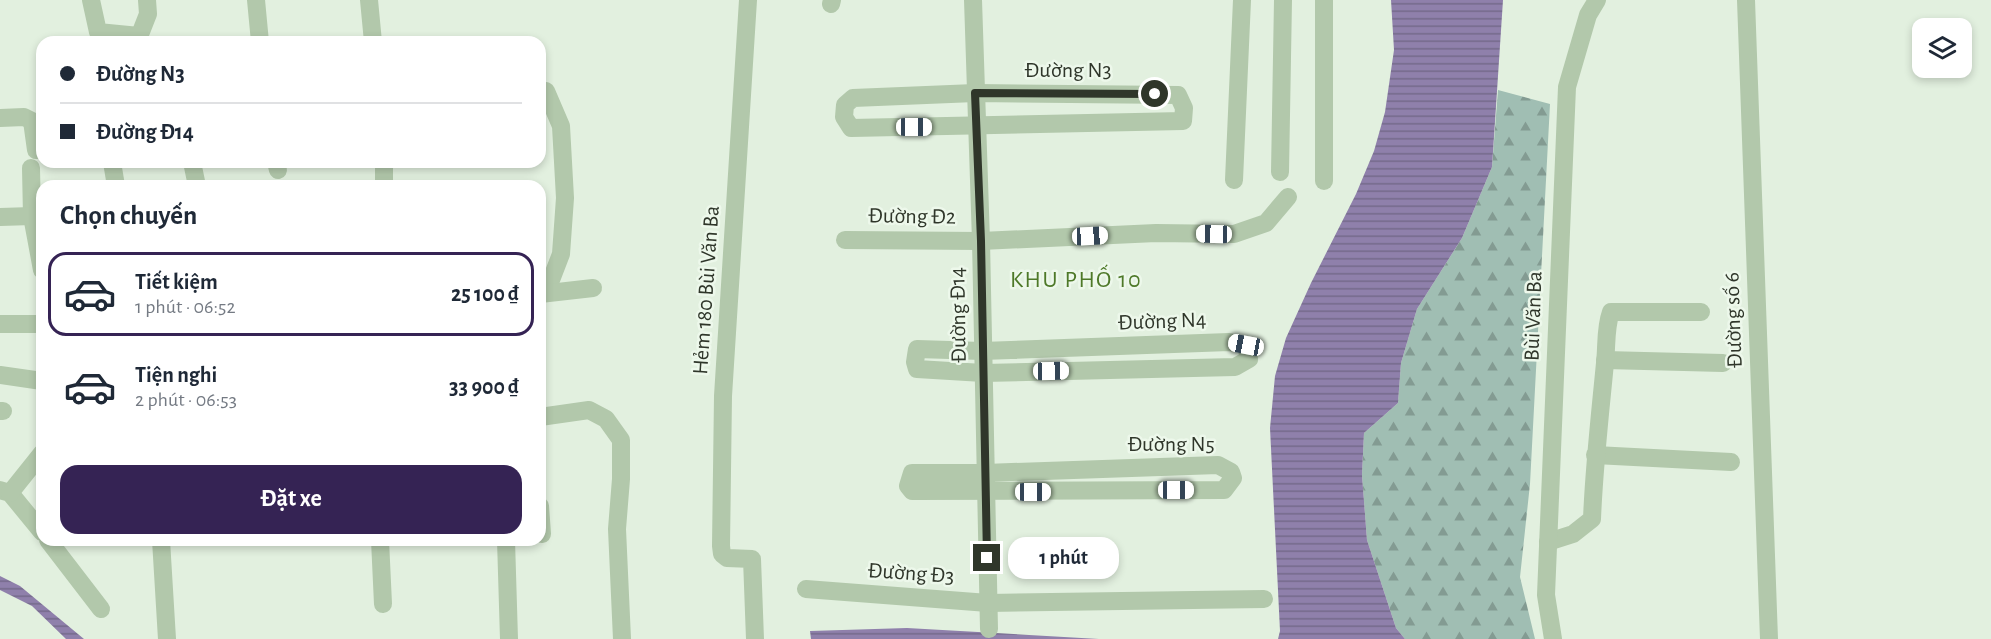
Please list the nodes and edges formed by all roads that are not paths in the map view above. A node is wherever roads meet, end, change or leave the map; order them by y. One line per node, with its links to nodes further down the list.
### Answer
1 (91, 0): 12 (street)
2 (147, 0): 13 (street)
3 (256, 0): 14 (street)
4 (369, 0): 15 (street)
5 (748, 0): 63 (street, Hẻm 180 Bùi Văn Ba)
6 (973, 0): 17 (street, Đường Đ14)
7 (1242, 0): 21 (street)
8 (1283, 0): 20 (street)
9 (1324, 0): 22 (street)
10 (1597, 0): 49 (street, Bùi Văn Ba)
11 (1746, 0): 65 (street, Đường số 6)
12 (121, 36)
13 (139, 36)
14 (259, 36)
15 (372, 36)
16 (546, 91): 29 (street)
17 (975, 93): 19 (street, Đường Đ14); 19 (street); 19 (street, Đường N3)
18 (0, 118): 24 (street)
19 (977, 126): 28 (street, Đường Đ14)
20 (1280, 172)
21 (1234, 180)
22 (1324, 182)
23 (1288, 197): 28 (street, Đường Đ2)
24 (32, 216): 25 (street); 26 (street)
25 (0, 217)
26 (36, 238)
27 (845, 240): 28 (street, Đường Đ2)
28 (981, 241): 35 (street, Đường Đ14)
29 (546, 286)
30 (593, 288): 31 (street)
31 (546, 293)
32 (1701, 312): 36 (street)
33 (0, 324): 34 (street)
34 (36, 324)
35 (982, 351): 38 (street, Đường Đ14); 38 (street, Đường N4); 38 (street, Đường N4)
36 (1605, 360): 37 (street); 42 (street)
37 (1723, 363)
38 (983, 373): 45 (street, Đường Đ14)
39 (0, 375): 40 (street)
40 (36, 380)
41 (546, 416): 62 (street)
42 (1595, 455): 43 (street); 49 (street)
43 (1731, 462)
44 (36, 463): 46 (street)
45 (985, 473): 47 (street, Đường Đ14); 47 (street, Đường N5); 47 (street, Đường N5)
46 (5, 491): 48 (street)
47 (985, 492): 56 (street, Đường Đ14)
48 (36, 525)
49 (1548, 542): 64 (street, Bùi Văn Ba)
50 (53, 546): 58 (street)
51 (161, 546): 60 (street)
52 (380, 546): 57 (street)
53 (506, 546): 61 (street)
54 (806, 589): 56 (street, Đường Đ3)
55 (1264, 599): 56 (street, Đường Đ3)
56 (988, 603): 59 (street, Đường Đ14)
57 (383, 604)
58 (101, 609)
59 (989, 629)
60 (167, 639)
61 (509, 639)
62 (622, 639)
63 (755, 639)
64 (1553, 639)
65 (1769, 639)

